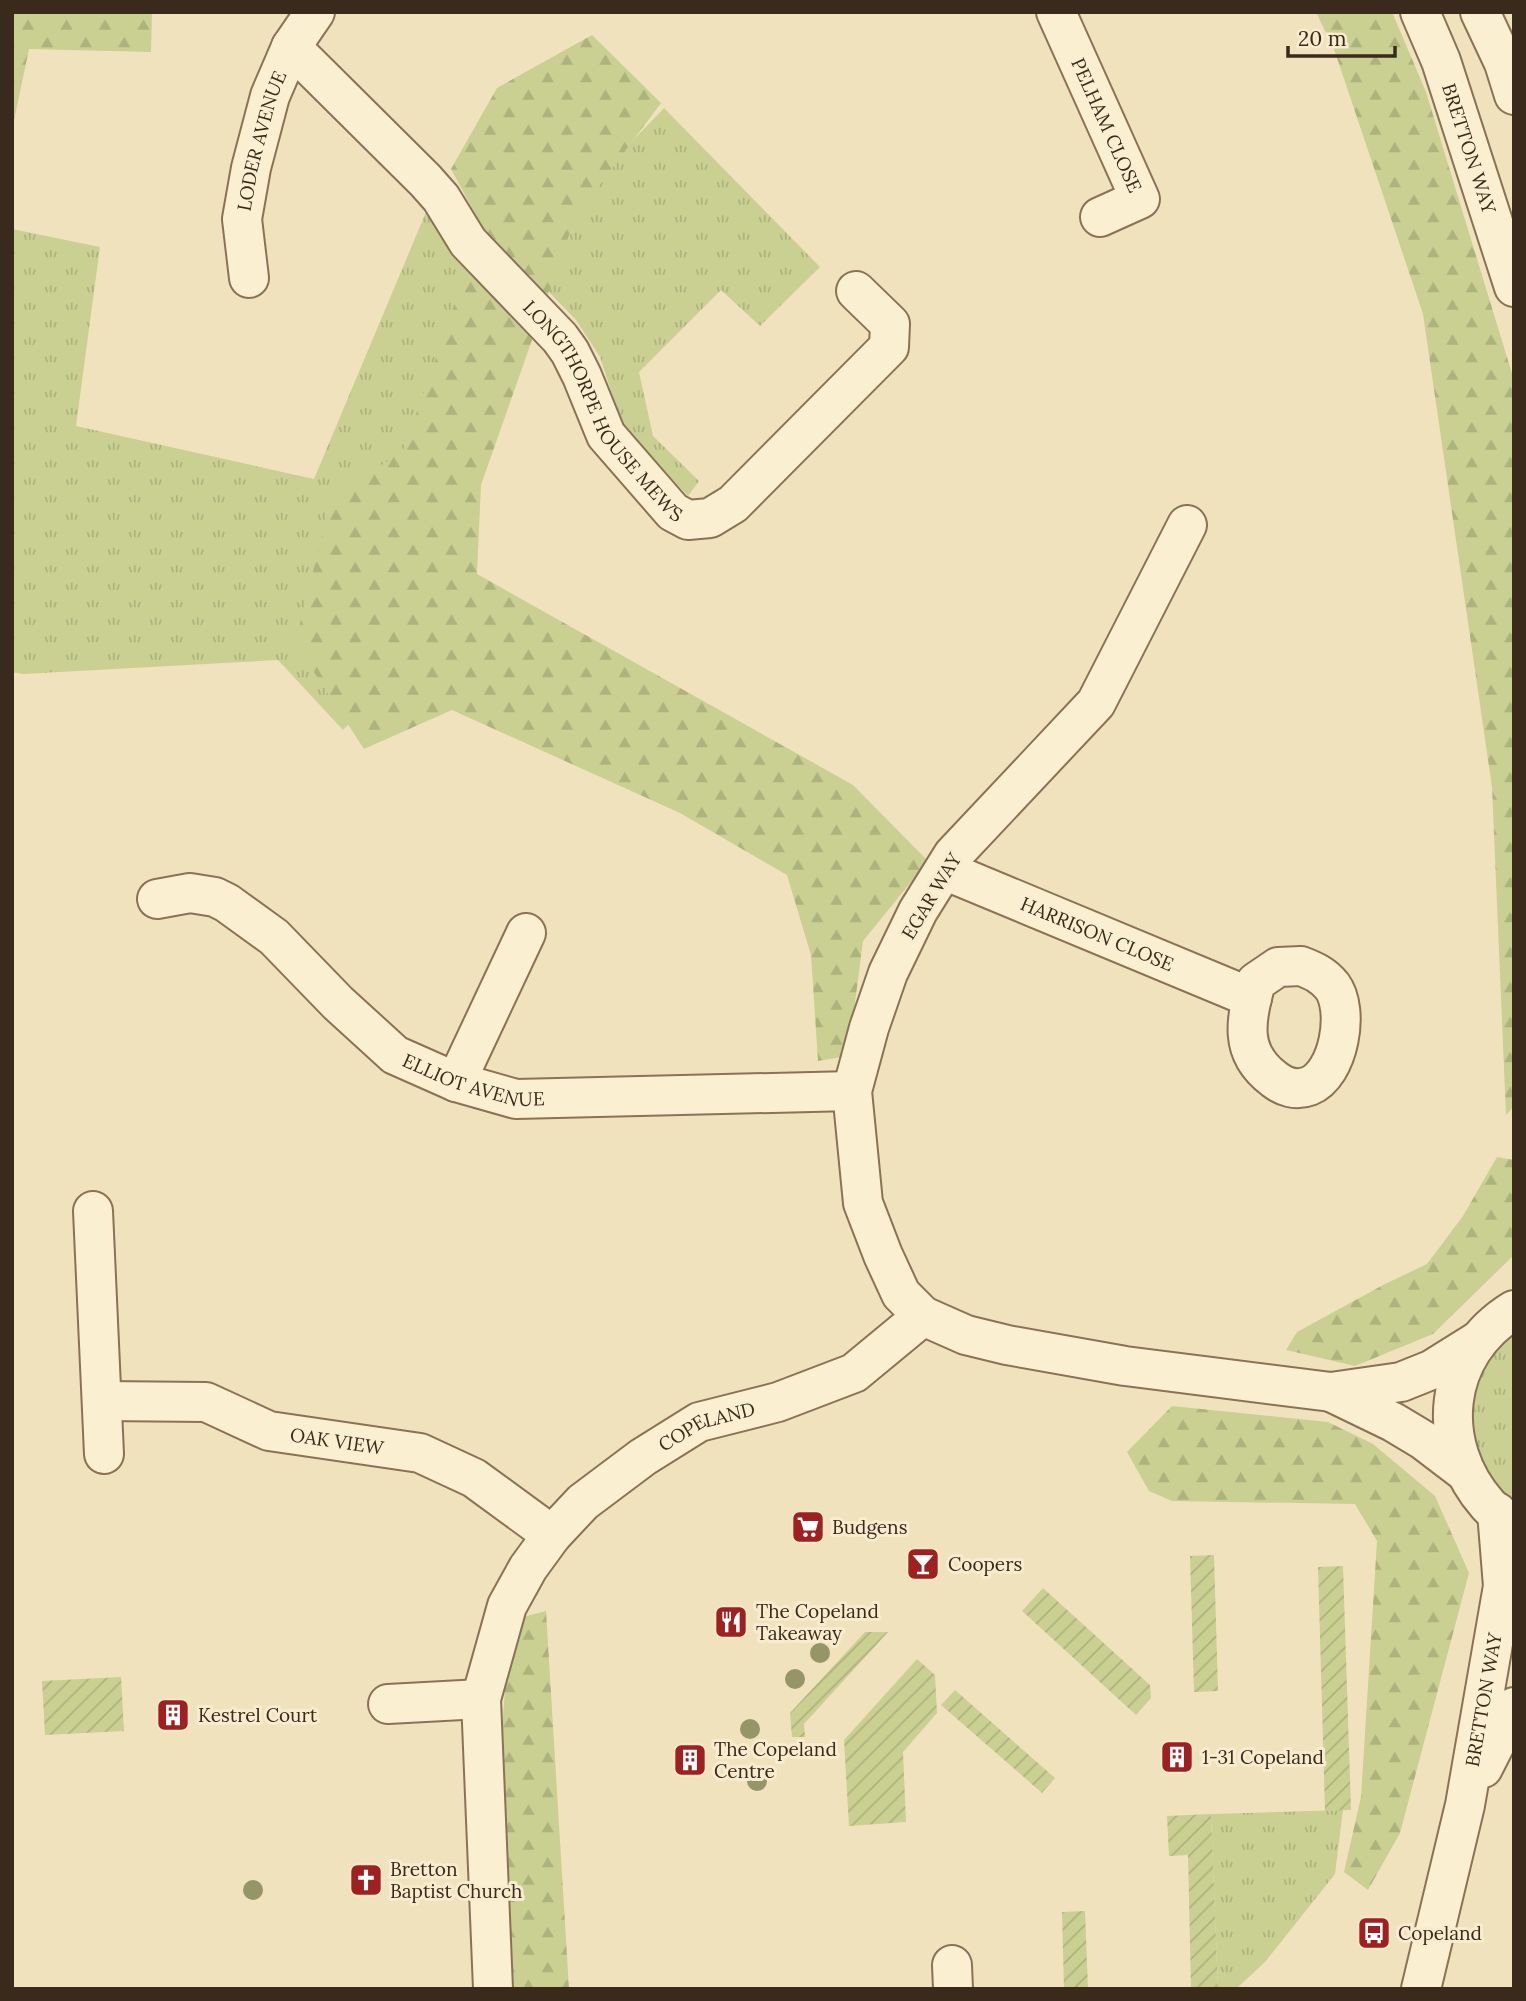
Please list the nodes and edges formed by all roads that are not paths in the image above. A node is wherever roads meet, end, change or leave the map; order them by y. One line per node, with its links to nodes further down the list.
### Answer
1 (315, 12): 5 (street, LODER AVENUE)
2 (1056, 12): 7 (street, PELHAM CLOSE)
3 (1420, 12): 9 (street, BRETTON WAY)
4 (1480, 12): 6 (street)
5 (291, 47): 8 (street, LODER AVENUE); 10 (street, LONGTHORPE HOUSE MEWS)
6 (1514, 95)
7 (1100, 217)
8 (248, 278)
9 (1514, 287)
10 (856, 291)
11 (1187, 525): 12 (street, EGAR WAY)
12 (944, 870): 15 (street, HARRISON CLOSE); 17 (street, EGAR WAY)
13 (157, 899): 16 (street, ELLIOT AVENUE)
14 (526, 933): 16 (street)
15 (1252, 998)
16 (456, 1082): 17 (street, ELLIOT AVENUE)
17 (852, 1091): 20 (street, EGAR WAY)
18 (93, 1211): 23 (street)
19 (1514, 1310): 21 (street)
20 (923, 1316): 22 (street); 27 (street, COPELAND)
21 (1479, 1340): 22 (street); 25 (street)
22 (1331, 1392): 25 (street)
23 (102, 1401): 24 (street); 27 (street, OAK VIEW)
24 (104, 1454)
25 (1465, 1472): 26 (street)
26 (1506, 1518): 31 (street, BRETTON WAY)
27 (552, 1535): 28 (street, COPELAND)
28 (481, 1699): 29 (street); 32 (street, COPELAND)
29 (388, 1704)
30 (1514, 1707): 31 (street, BRETTON WAY)
31 (1465, 1805): 33 (street, BRETTON WAY)
32 (494, 1989)
33 (1421, 1989)

